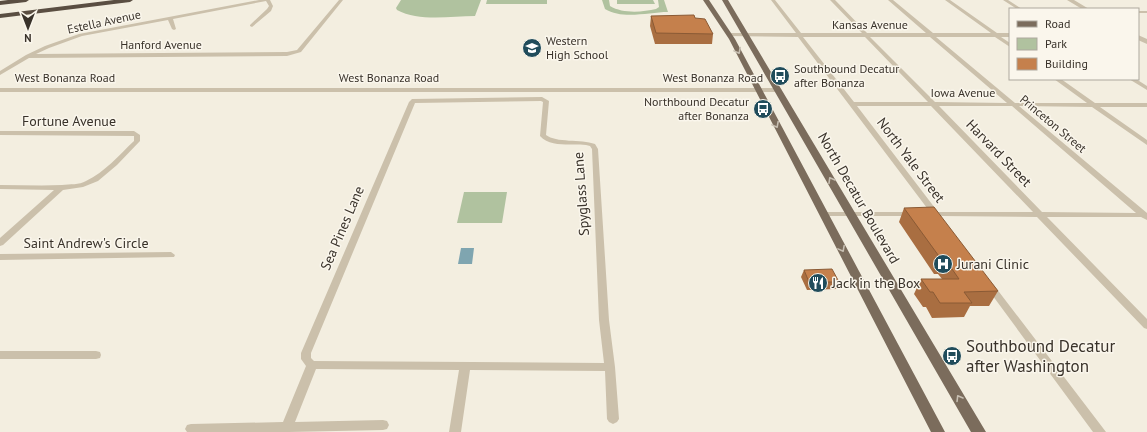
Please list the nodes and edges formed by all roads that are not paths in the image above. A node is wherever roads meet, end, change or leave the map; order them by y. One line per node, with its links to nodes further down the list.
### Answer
1 (26, 0): 14 (highway)
2 (84, 0): 17 (highway)
3 (130, 0): 18 (highway)
4 (267, 0): 19 (street, Estella Avenue); 20 (street)
5 (341, 0): 33 (street, Hanford Avenue)
6 (706, 0): 22 (main road)
7 (725, 0): 23 (main road, North Decatur Boulevard)
8 (773, 0): 24 (street, North Yale Street)
9 (832, 0): 25 (street, Harvard Street)
10 (890, 0): 26 (street, Princeton Street)
11 (947, 0): 27 (street)
12 (1005, 0): 15 (street)
13 (1070, 0): 16 (street)
14 (0, 3)
15 (1018, 8)
16 (1084, 8)
17 (0, 10)
18 (0, 16)
19 (170, 18): 21 (street); 33 (street, Estella Avenue)
20 (252, 26)
21 (174, 29)
22 (729, 34): 23 (street, Kansas Avenue); 39 (main road, one-way to 39)
23 (745, 35): 24 (street, Kansas Avenue); 40 (main road, North Decatur Boulevard)
24 (799, 35): 25 (street, Kansas Avenue); 42 (street, North Yale Street)
25 (866, 35): 26 (street, Kansas Avenue); 43 (street, Harvard Street)
26 (931, 35): 27 (street, Kansas Avenue); 44 (street, Princeton Street)
27 (996, 35): 28 (street, Kansas Avenue); 32 (street)
28 (1009, 35)
29 (1139, 38): 30 (street); 31 (street)
30 (1147, 38)
31 (1147, 42)
32 (1009, 44)
33 (28, 56): 34 (street, Estella Avenue)
34 (0, 73)
35 (1058, 80): 45 (street)
36 (1134, 80): 37 (street)
37 (1147, 88)
38 (0, 90): 39 (street, West Bonanza Road)
39 (759, 90): 40 (street, West Bonanza Road); 51 (main road, one-way to 51)
40 (778, 90): 52 (main road, North Decatur Boulevard, one-way to 40)
41 (413, 102): 63 (street, Sea Pines Lane); 65 (street, Spyglass Lane)
42 (852, 104): 43 (street, Iowa Avenue); 55 (street, North Yale Street)
43 (933, 104): 44 (street, Iowa Avenue); 53 (street, Harvard Street)
44 (1013, 104): 45 (street, Iowa Avenue); 54 (street, Princeton Street)
45 (1093, 105): 46 (street, Iowa Avenue); 48 (street)
46 (1147, 105)
47 (0, 133): 49 (street, Fortune Avenue)
48 (1147, 143)
49 (62, 187): 50 (street); 56 (street)
50 (0, 188)
51 (824, 214): 52 (street); 71 (main road, one-way to 71)
52 (850, 214): 55 (street); 72 (main road, North Decatur Boulevard, one-way to 52)
53 (1040, 215): 54 (street); 55 (street); 60 (street, Harvard Street)
54 (1146, 216)
55 (938, 218)
56 (0, 243)
57 (171, 255): 58 (street, Saint Andrew's Circle)
58 (0, 257)
59 (982, 277): 73 (street)
60 (1147, 324)
61 (0, 355): 62 (street)
62 (96, 355)
63 (312, 365): 64 (street); 68 (street)
64 (465, 367): 65 (street); 70 (street)
65 (610, 367): 66 (street, Spyglass Lane)
66 (613, 419)
67 (383, 425): 68 (street)
68 (287, 427): 69 (street)
69 (190, 429)
70 (455, 432)
71 (938, 432)
72 (979, 432)
73 (1100, 432)

